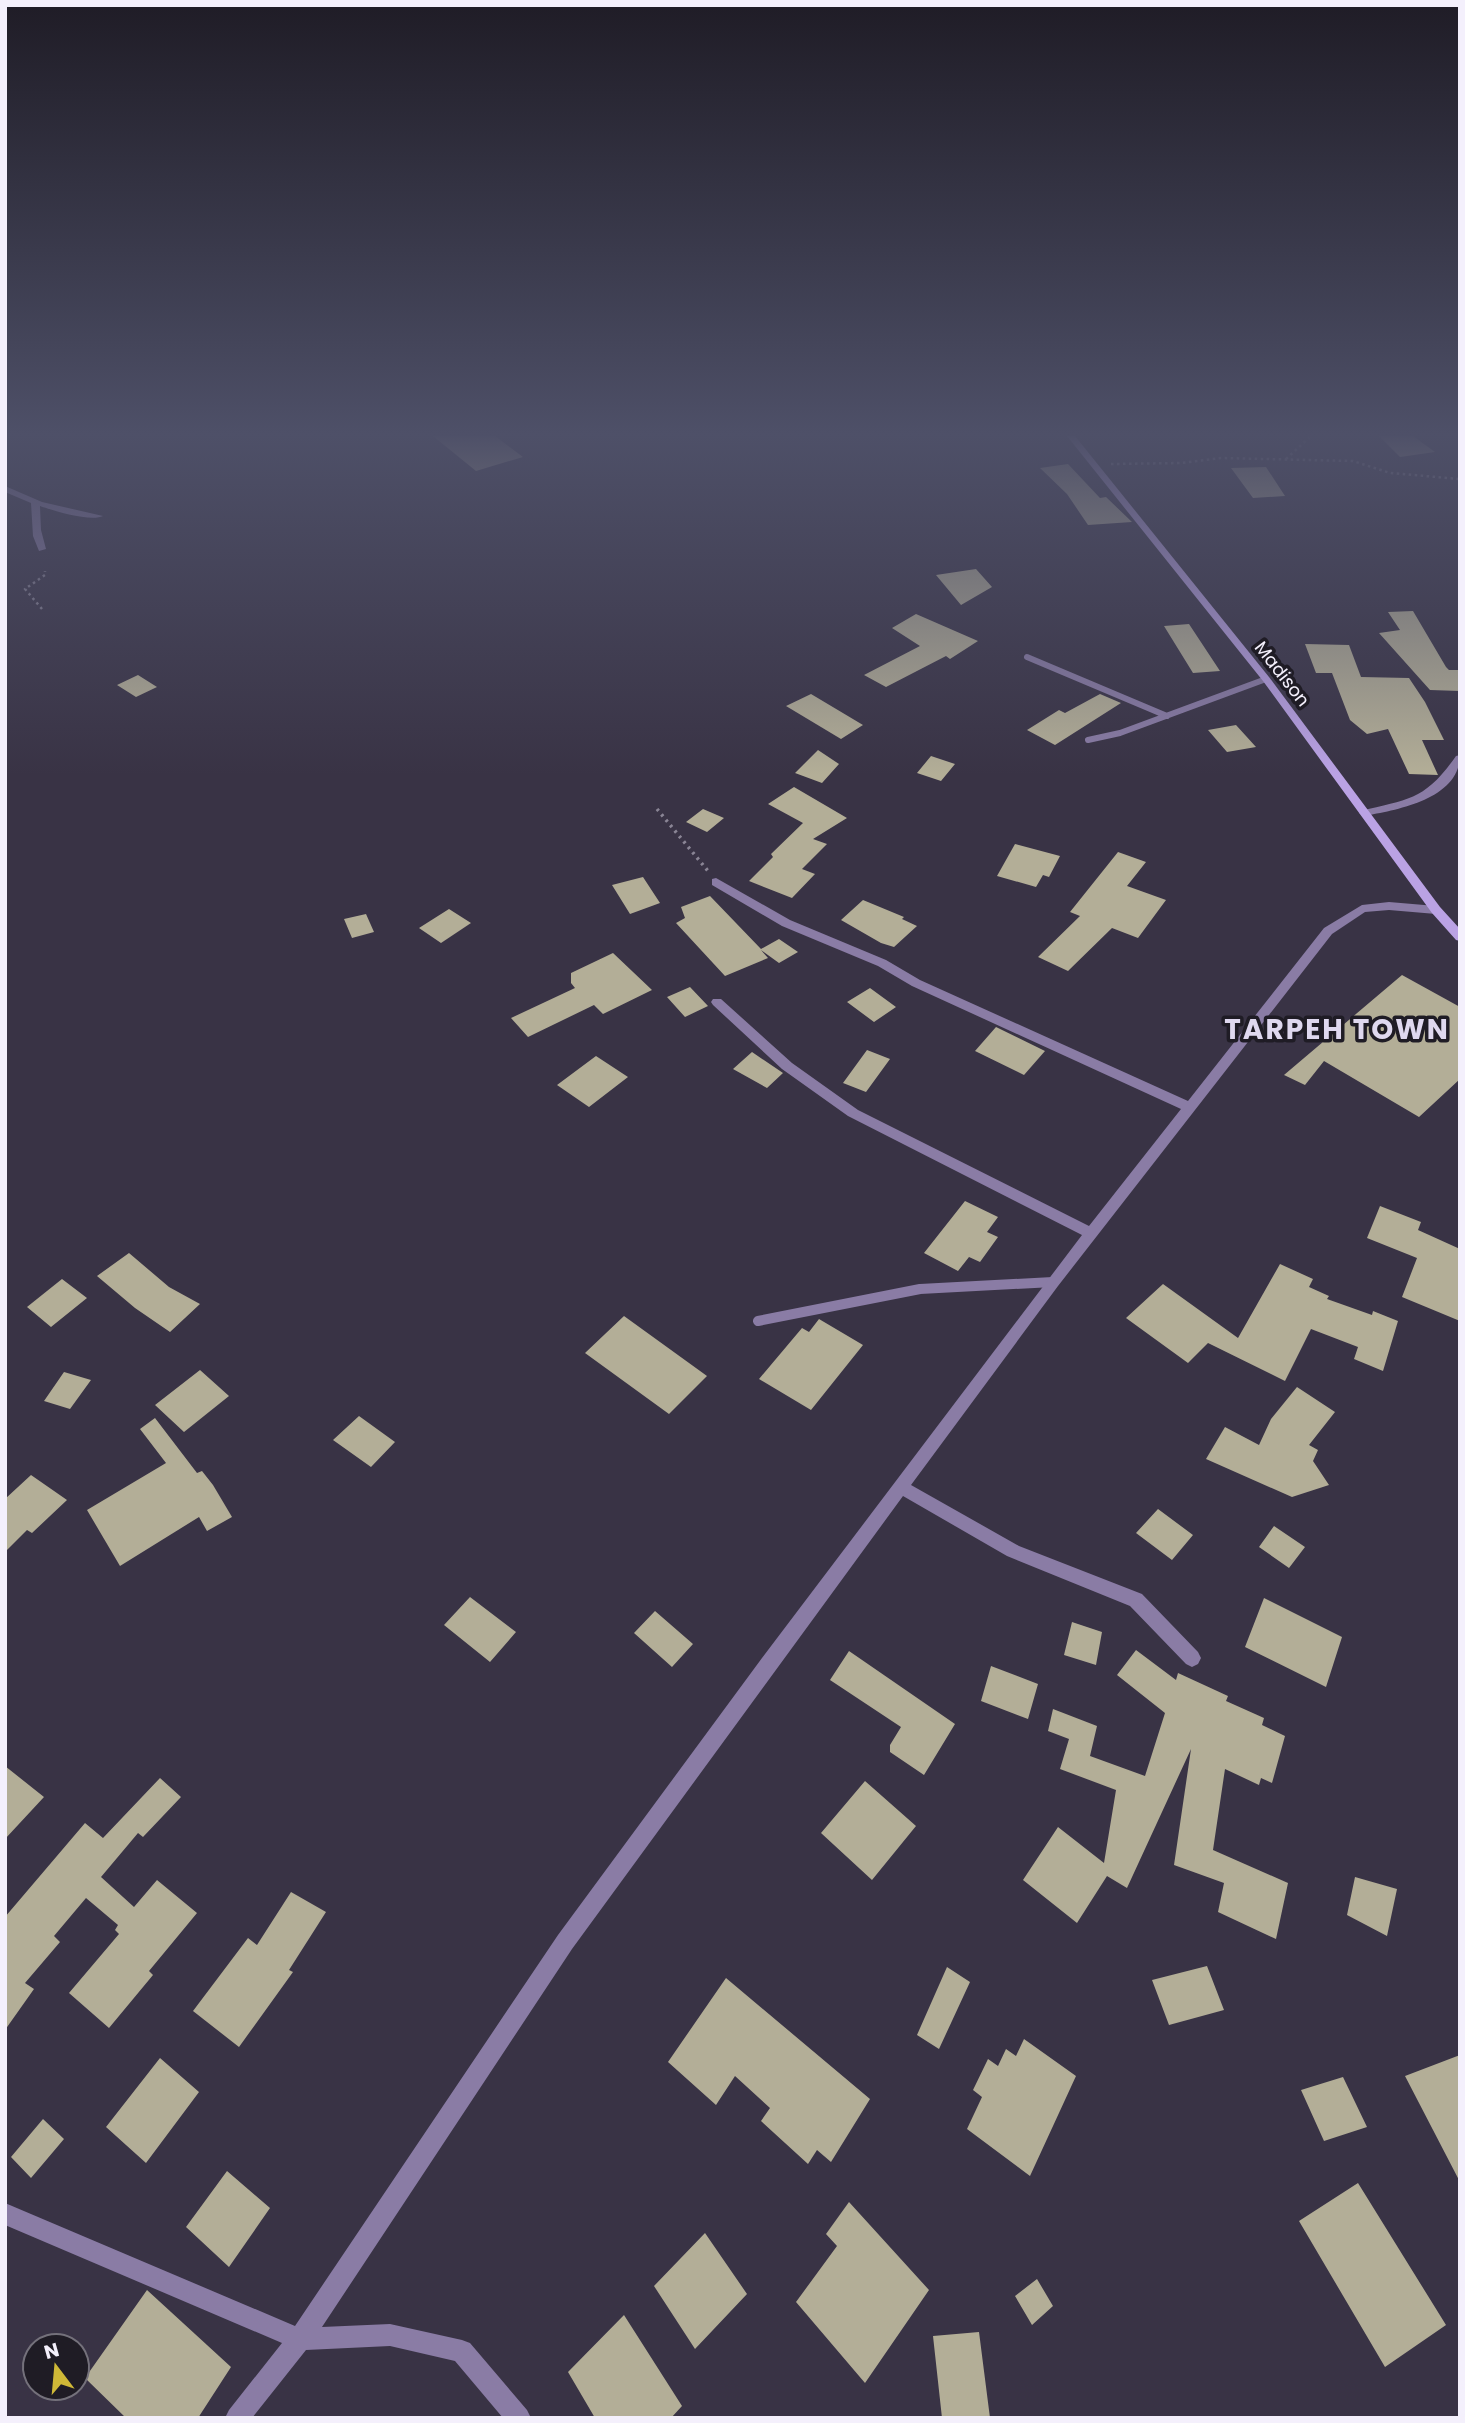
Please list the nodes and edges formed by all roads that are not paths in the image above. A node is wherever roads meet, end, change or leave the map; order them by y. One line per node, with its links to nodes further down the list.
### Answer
1 (1161, 549): 3 (street, Madison)
2 (1027, 657): 4 (lane)
3 (1266, 679): 4 (lane); 7 (street, Madison)
4 (1167, 716): 5 (lane)
5 (1088, 740)
6 (1460, 758): 7 (street)
7 (1364, 813): 9 (street, Madison)
8 (716, 882): 12 (street)
9 (1436, 910): 10 (street, Madison); 12 (street)
10 (1460, 937)
11 (717, 1002): 13 (street)
12 (1189, 1107): 13 (street)
13 (1090, 1233): 14 (street)
14 (1053, 1282): 15 (lane); 16 (street)
15 (758, 1321)
16 (901, 1487): 17 (street); 19 (street)
17 (1192, 1658)
18 (5, 2214): 19 (street)
19 (300, 2339): 20 (street); 21 (street)
20 (237, 2418)
21 (519, 2418)

